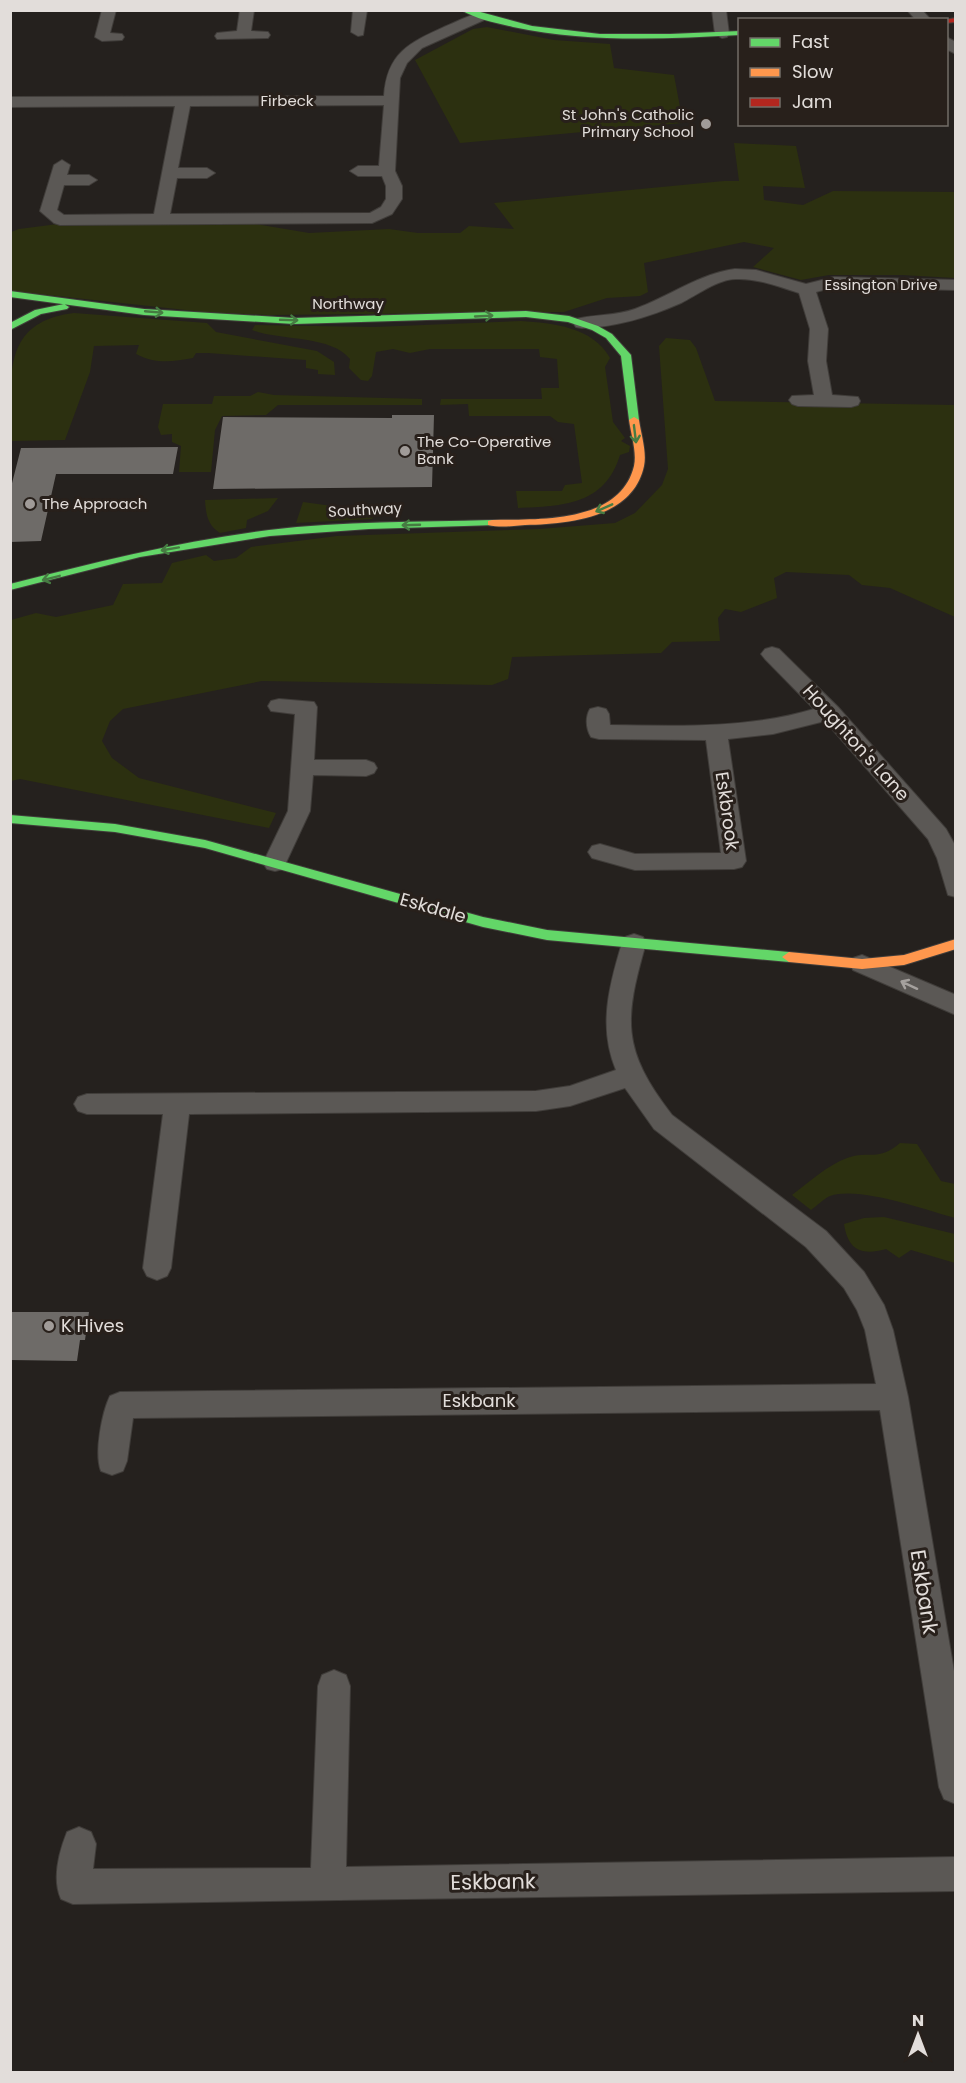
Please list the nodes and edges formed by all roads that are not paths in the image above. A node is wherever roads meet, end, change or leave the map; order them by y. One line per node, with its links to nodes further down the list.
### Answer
1 (109, 10): 13 (street)
2 (247, 10): 12 (street)
3 (360, 10): 7 (street)
4 (464, 10): 6 (street)
5 (719, 10): 9 (street)
6 (479, 17): 9 (street); 14 (street)
7 (358, 32)
8 (738, 33): 9 (street)
9 (722, 34)
10 (263, 35): 12 (street)
11 (222, 36): 12 (street)
12 (243, 36)
13 (117, 37)
14 (391, 100): 15 (street, Firbeck); 18 (street)
15 (183, 101): 16 (street, Firbeck); 19 (street)
16 (10, 102)
17 (358, 171): 18 (street)
18 (387, 171): 22 (street)
19 (169, 173): 20 (street); 22 (street)
20 (207, 173)
21 (89, 180): 22 (street)
22 (161, 219)
23 (956, 285): 24 (street, Essington Drive)
24 (807, 290): 27 (street, Essington Drive); 32 (street, Essington Drive)
25 (10, 294): 26 (street, Northway)
26 (96, 305): 28 (street, Northway, one-way to 28); 29 (street)
27 (633, 317): 28 (street, Essington Drive); 30 (street)
28 (582, 323): 30 (street, Northway)
29 (10, 327)
30 (618, 344): 34 (street, Southway, one-way to 34)
31 (798, 400): 32 (street)
32 (824, 401): 33 (street)
33 (851, 401)
34 (114, 560): 35 (street); 36 (street, Southway, one-way to 36)
35 (45, 564)
36 (10, 587)
37 (772, 654): 39 (street, Houghton's Lane)
38 (279, 706): 42 (street)
39 (830, 712): 41 (street); 45 (street, Houghton's Lane)
40 (598, 714): 41 (street)
41 (716, 733): 46 (street, Eskbrook)
42 (303, 767): 43 (street); 47 (street)
43 (366, 768)
44 (17, 819): 47 (street, Eskdale)
45 (947, 839): 48 (street, Houghton's Lane)
46 (600, 852)
47 (275, 862): 50 (street, Eskdale)
48 (956, 889)
49 (955, 942): 51 (street); 52 (street, Eskdale)
50 (634, 943): 52 (street, Eskdale); 54 (street, Eskbank)
51 (954, 960)
52 (862, 964): 53 (street, Eskdale, one-way to 52)
53 (956, 1006)
54 (630, 1076): 55 (street); 58 (street, Eskbank)
55 (177, 1103): 56 (street); 57 (street)
56 (87, 1104)
57 (157, 1268)
58 (893, 1397): 59 (street, Eskbank); 61 (street, Eskbank)
59 (112, 1461)
60 (334, 1686): 64 (street)
61 (956, 1787)
62 (79, 1844): 64 (street, Eskbank)
63 (956, 1874): 64 (street, Eskbank)
64 (328, 1885)

